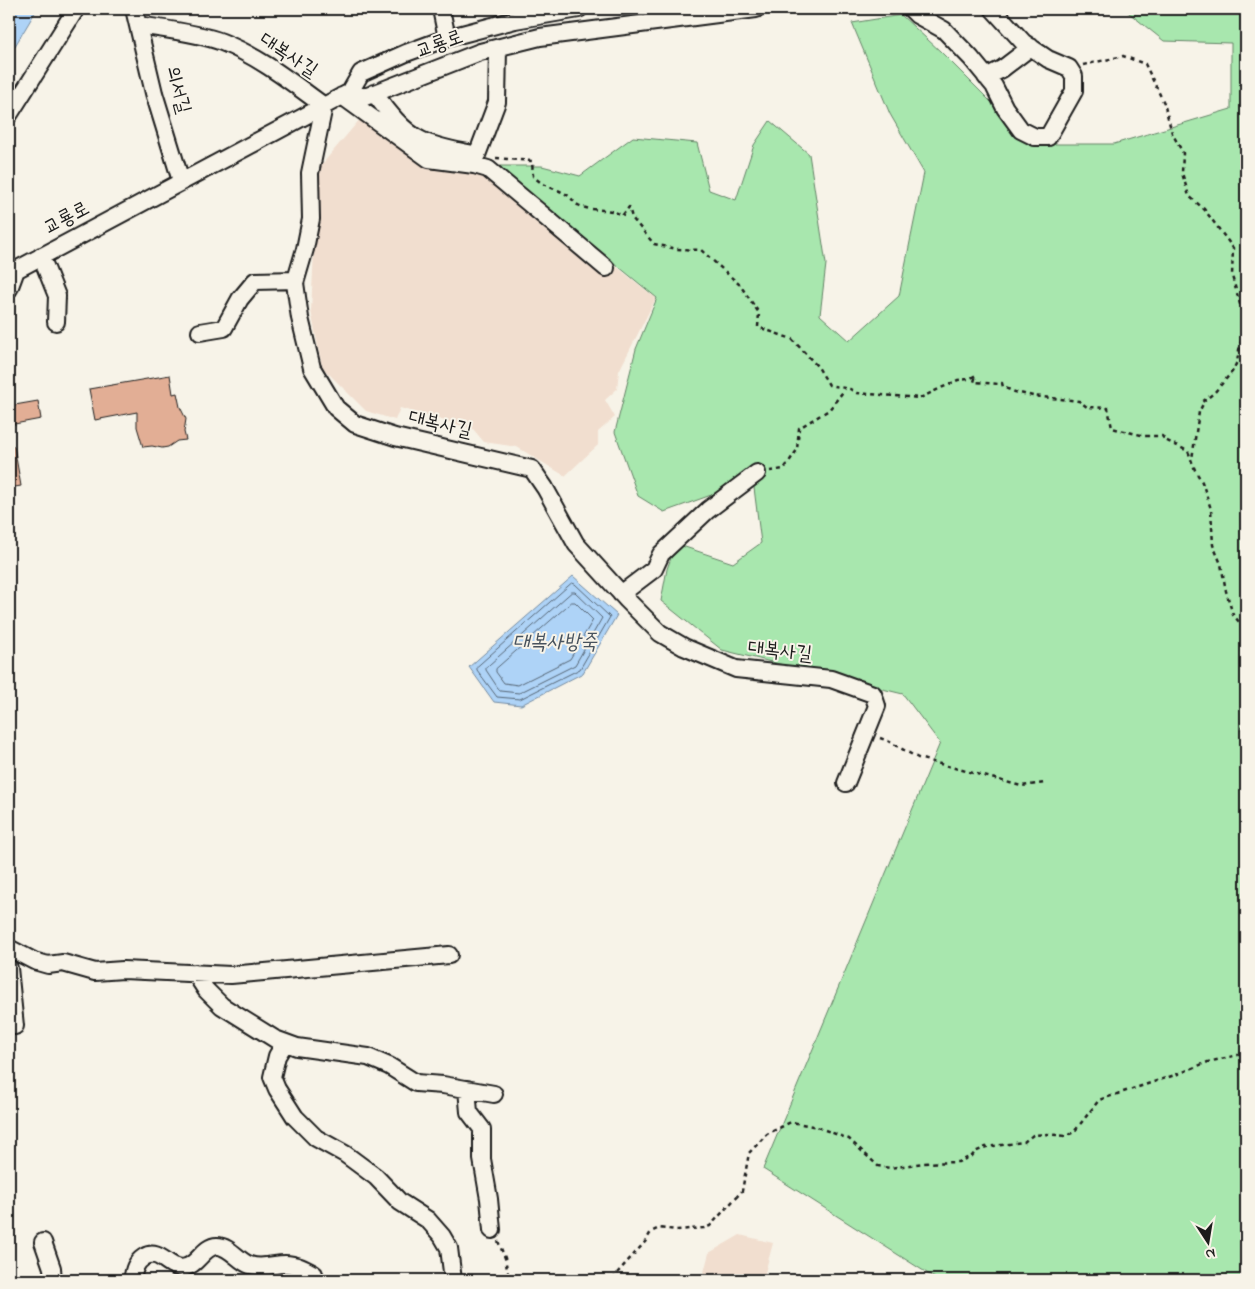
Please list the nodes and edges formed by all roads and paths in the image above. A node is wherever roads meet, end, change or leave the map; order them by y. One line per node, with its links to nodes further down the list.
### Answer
1 (76, 9): 17 (street)
2 (134, 9): 8 (street, 의서길)
3 (441, 9): 9 (street)
4 (578, 9): 9 (street, 교룡로)
5 (756, 9): 11 (street, 교룡로)
6 (912, 9): 13 (street)
7 (993, 9): 10 (street)
8 (139, 25): 16 (street, 대복사길); 19 (street, 의서길)
9 (447, 38): 15 (street, 교룡로)
10 (1031, 47): 12 (street); 13 (street)
11 (498, 48): 14 (street, 교룡로); 18 (street)
12 (1068, 68): 13 (street); 28 (path)
13 (986, 77)
14 (374, 93): 15 (street, 교룡로); 18 (street)
15 (346, 94): 16 (street, 교룡로); 21 (street)
16 (324, 106): 19 (street, 교룡로); 23 (street, 대복사길)
17 (9, 115)
18 (477, 155): 27 (path)
19 (181, 182): 20 (street, 교룡로)
20 (41, 256): 22 (street, 교룡로); 25 (street)
21 (606, 268)
22 (12, 270): 24 (street, 교룡로)
23 (296, 280): 26 (street); 30 (street, 대복사길)
24 (9, 289)
25 (56, 322)
26 (200, 332)
27 (845, 388): 28 (path); 29 (path)
28 (1192, 461): 31 (path)
29 (757, 473): 30 (street)
30 (621, 594): 33 (street, 대복사길)
31 (1246, 682)
32 (1246, 695): 34 (path)
33 (866, 733): 35 (street, 대복사길); 36 (path)
34 (1246, 749)
35 (846, 783)
36 (1046, 783)
37 (9, 948): 40 (street)
38 (449, 955): 40 (street)
39 (9, 968): 41 (street)
40 (196, 973): 42 (street)
41 (15, 1026)
42 (285, 1043): 44 (street); 51 (street)
43 (1246, 1049): 53 (path)
44 (467, 1089): 45 (street); 46 (street)
45 (494, 1094)
46 (492, 1230): 52 (path)
47 (43, 1242): 49 (street)
48 (314, 1274): 50 (street)
49 (53, 1280)
50 (132, 1280)
51 (453, 1280)
52 (510, 1280)
53 (613, 1280)

